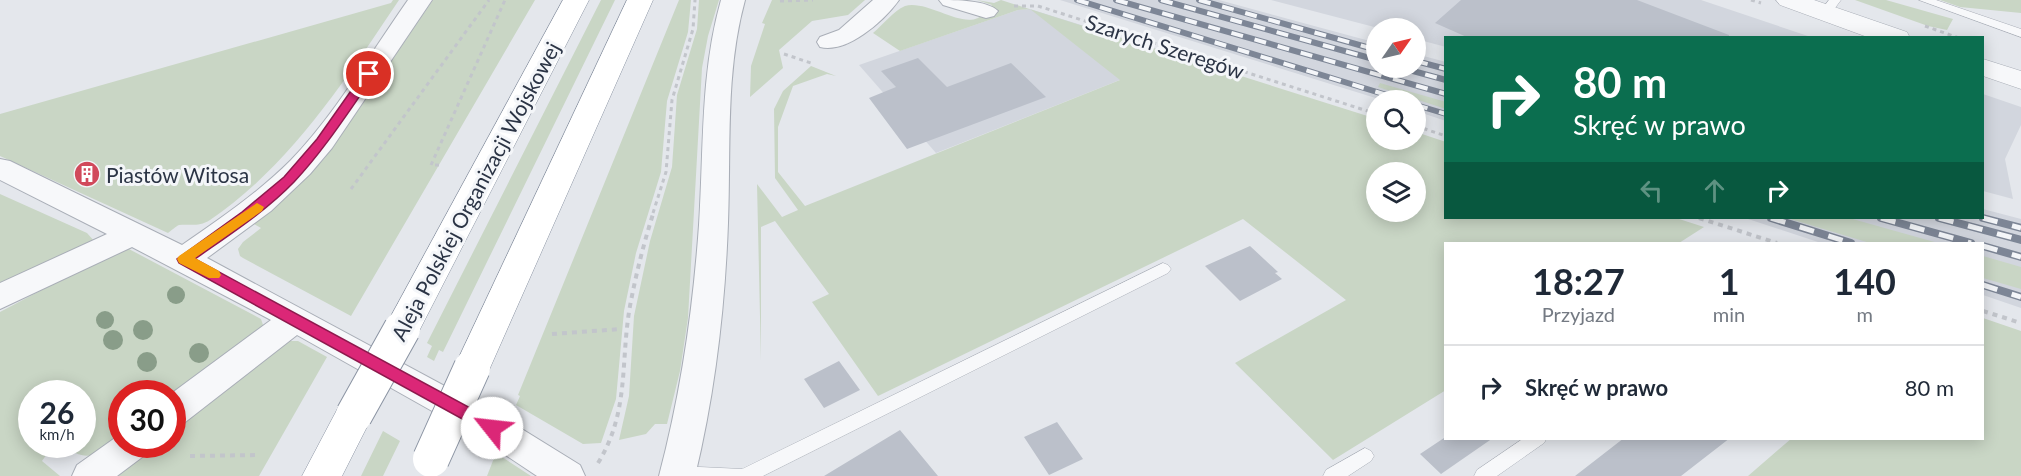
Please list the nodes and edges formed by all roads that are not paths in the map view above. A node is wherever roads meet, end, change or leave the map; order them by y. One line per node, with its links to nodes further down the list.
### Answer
1 (420, 0): 18 (street)
2 (576, 0): 29 (highway, Aleja Polskiej Organizacji Wojskowej, bridge)
3 (640, 0): 26 (highway, bridge)
4 (733, 0): 27 (street)
5 (887, 0): 13 (street)
6 (951, 0): 10 (street)
7 (1789, 0): 9 (street)
8 (1925, 0): 11 (lane)
9 (1830, 6): 12 (street)
10 (986, 11)
11 (2021, 33)
12 (1893, 36)
13 (829, 42)
14 (1984, 67): 15 (street)
15 (2021, 80)
16 (0, 168): 17 (street)
17 (133, 232): 18 (street); 20 (street)
18 (184, 259): 21 (street)
19 (1163, 269): 31 (lane)
20 (0, 297)
21 (295, 319): 22 (street); 30 (street)
22 (186, 402)
23 (1535, 440): 33 (lane)
24 (1365, 456): 32 (lane)
25 (114, 458): 28 (street)
26 (427, 468)
27 (677, 475): 31 (lane)
28 (90, 476)
29 (322, 476)
30 (567, 476)
31 (743, 476)
32 (1332, 476)
33 (1483, 476)

